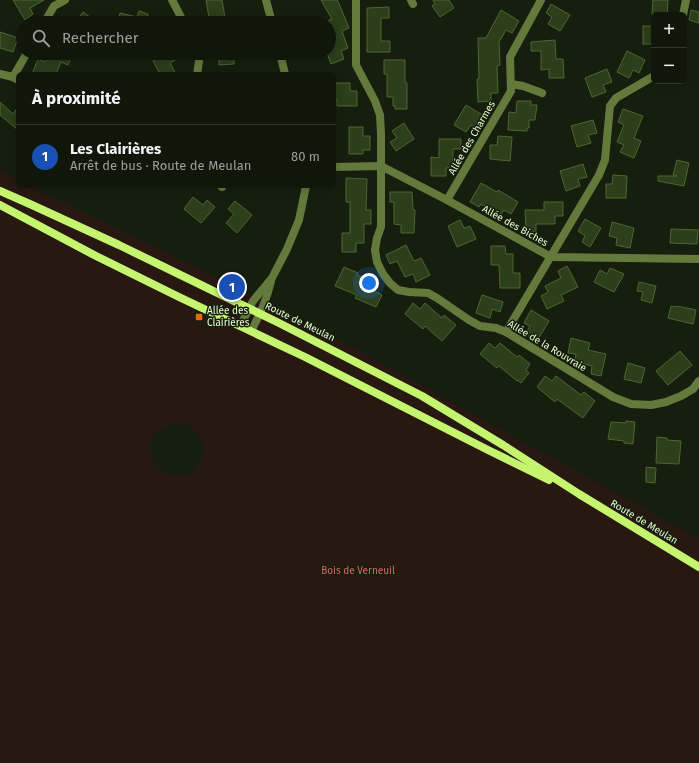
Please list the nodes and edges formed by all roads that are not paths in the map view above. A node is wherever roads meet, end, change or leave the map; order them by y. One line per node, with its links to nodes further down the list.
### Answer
1 (65, 0): 8 (street)
2 (172, 0): 9 (street)
3 (266, 0): 10 (street)
4 (356, 0): 23 (street, Allée de la Rouvraie)
5 (541, 0): 20 (street, Allée des Charmes)
6 (686, 0): 7 (street)
7 (684, 12)
8 (48, 16)
9 (180, 16)
10 (270, 16)
11 (24, 60): 14 (street)
12 (199, 60): 15 (street)
13 (282, 60): 16 (street)
14 (18, 72)
15 (197, 72)
16 (285, 72)
17 (0, 74): 18 (street)
18 (15, 78)
19 (651, 78): 28 (street)
20 (511, 84): 21 (street); 26 (street, Allée des Charmes)
21 (542, 93)
22 (336, 166): 23 (street, Allée des Biches)
23 (381, 166): 26 (street, Allée des Biches); 35 (street, Allée de la Rouvraie)
24 (306, 188): 30 (street)
25 (0, 191): 31 (main road, Route de Meulan)
26 (447, 200): 28 (street, Allée des Biches)
27 (0, 205): 33 (main road, Route de Meulan)
28 (551, 257): 29 (street, Allée des Biches); 35 (street)
29 (699, 259)
30 (272, 278): 31 (street); 32 (street)
31 (249, 308): 32 (main road, Route de Meulan); 33 (street)
32 (260, 314): 34 (street); 37 (main road, Route de Meulan)
33 (240, 326): 34 (main road, Route de Meulan)
34 (251, 331): 37 (main road, Route de Meulan)
35 (506, 332): 36 (street, Allée de la Rouvraie)
36 (699, 382)
37 (578, 494): 38 (main road, Route de Meulan)
38 (699, 568)

